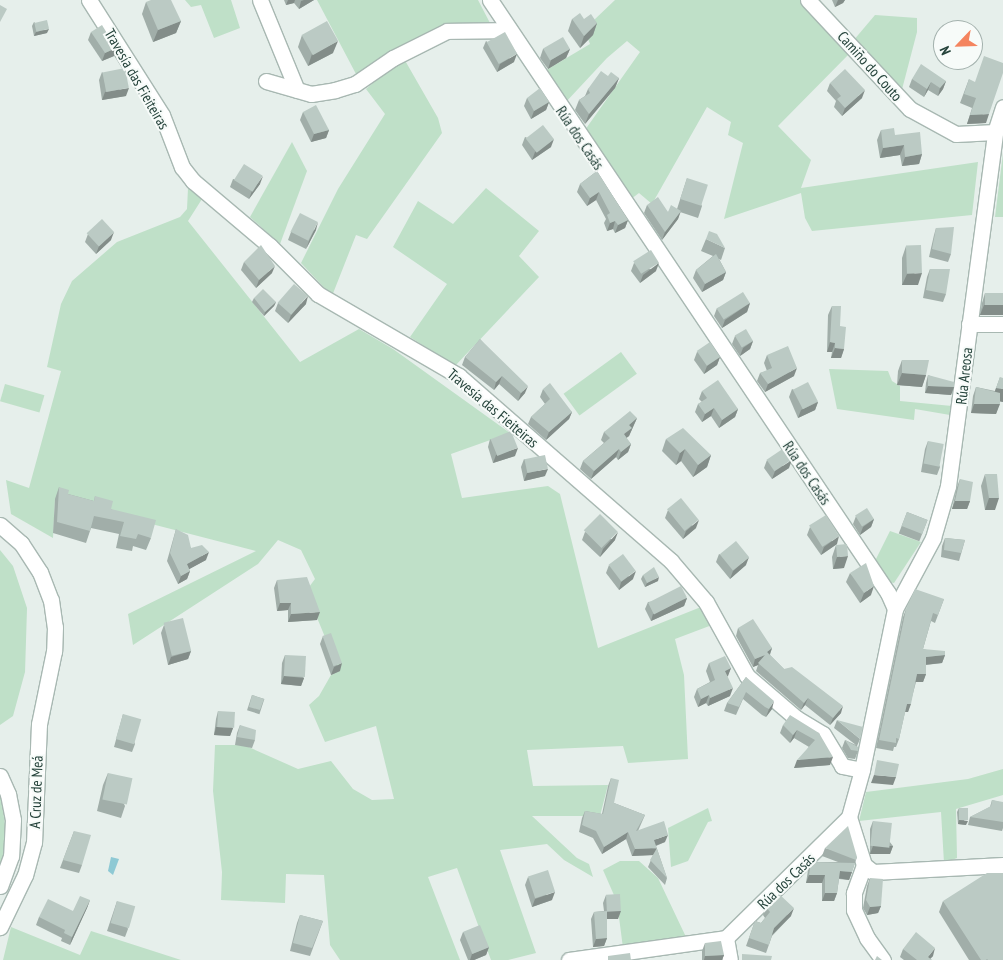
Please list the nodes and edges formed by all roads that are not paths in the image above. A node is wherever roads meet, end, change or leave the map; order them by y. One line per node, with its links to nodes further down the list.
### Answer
1 (89, 0): 14 (street, Travesía das Fieiteiras)
2 (260, 0): 7 (street)
3 (490, 0): 5 (street, Rúa dos Casás)
4 (808, 0): 9 (street, Camiño do Couto)
5 (508, 30): 7 (street); 13 (street, Rúa dos Casás)
6 (266, 81): 7 (street)
7 (297, 90)
8 (1003, 107): 9 (street, Rúa Areosa)
9 (995, 132): 10 (street, Rúa Areosa)
10 (970, 324): 11 (street); 13 (street, Rúa Areosa)
11 (1003, 324)
12 (0, 525): 20 (street, A Cruz de Meá)
13 (895, 609): 14 (street)
14 (862, 770): 16 (street)
15 (0, 776): 19 (street)
16 (849, 817): 17 (street); 21 (street, Rúa dos Casás)
17 (864, 865): 18 (street); 24 (street)
18 (1003, 865)
19 (0, 886)
20 (1, 920)
21 (726, 938): 22 (street); 23 (street)
22 (569, 960)
23 (730, 960)
24 (883, 960)

